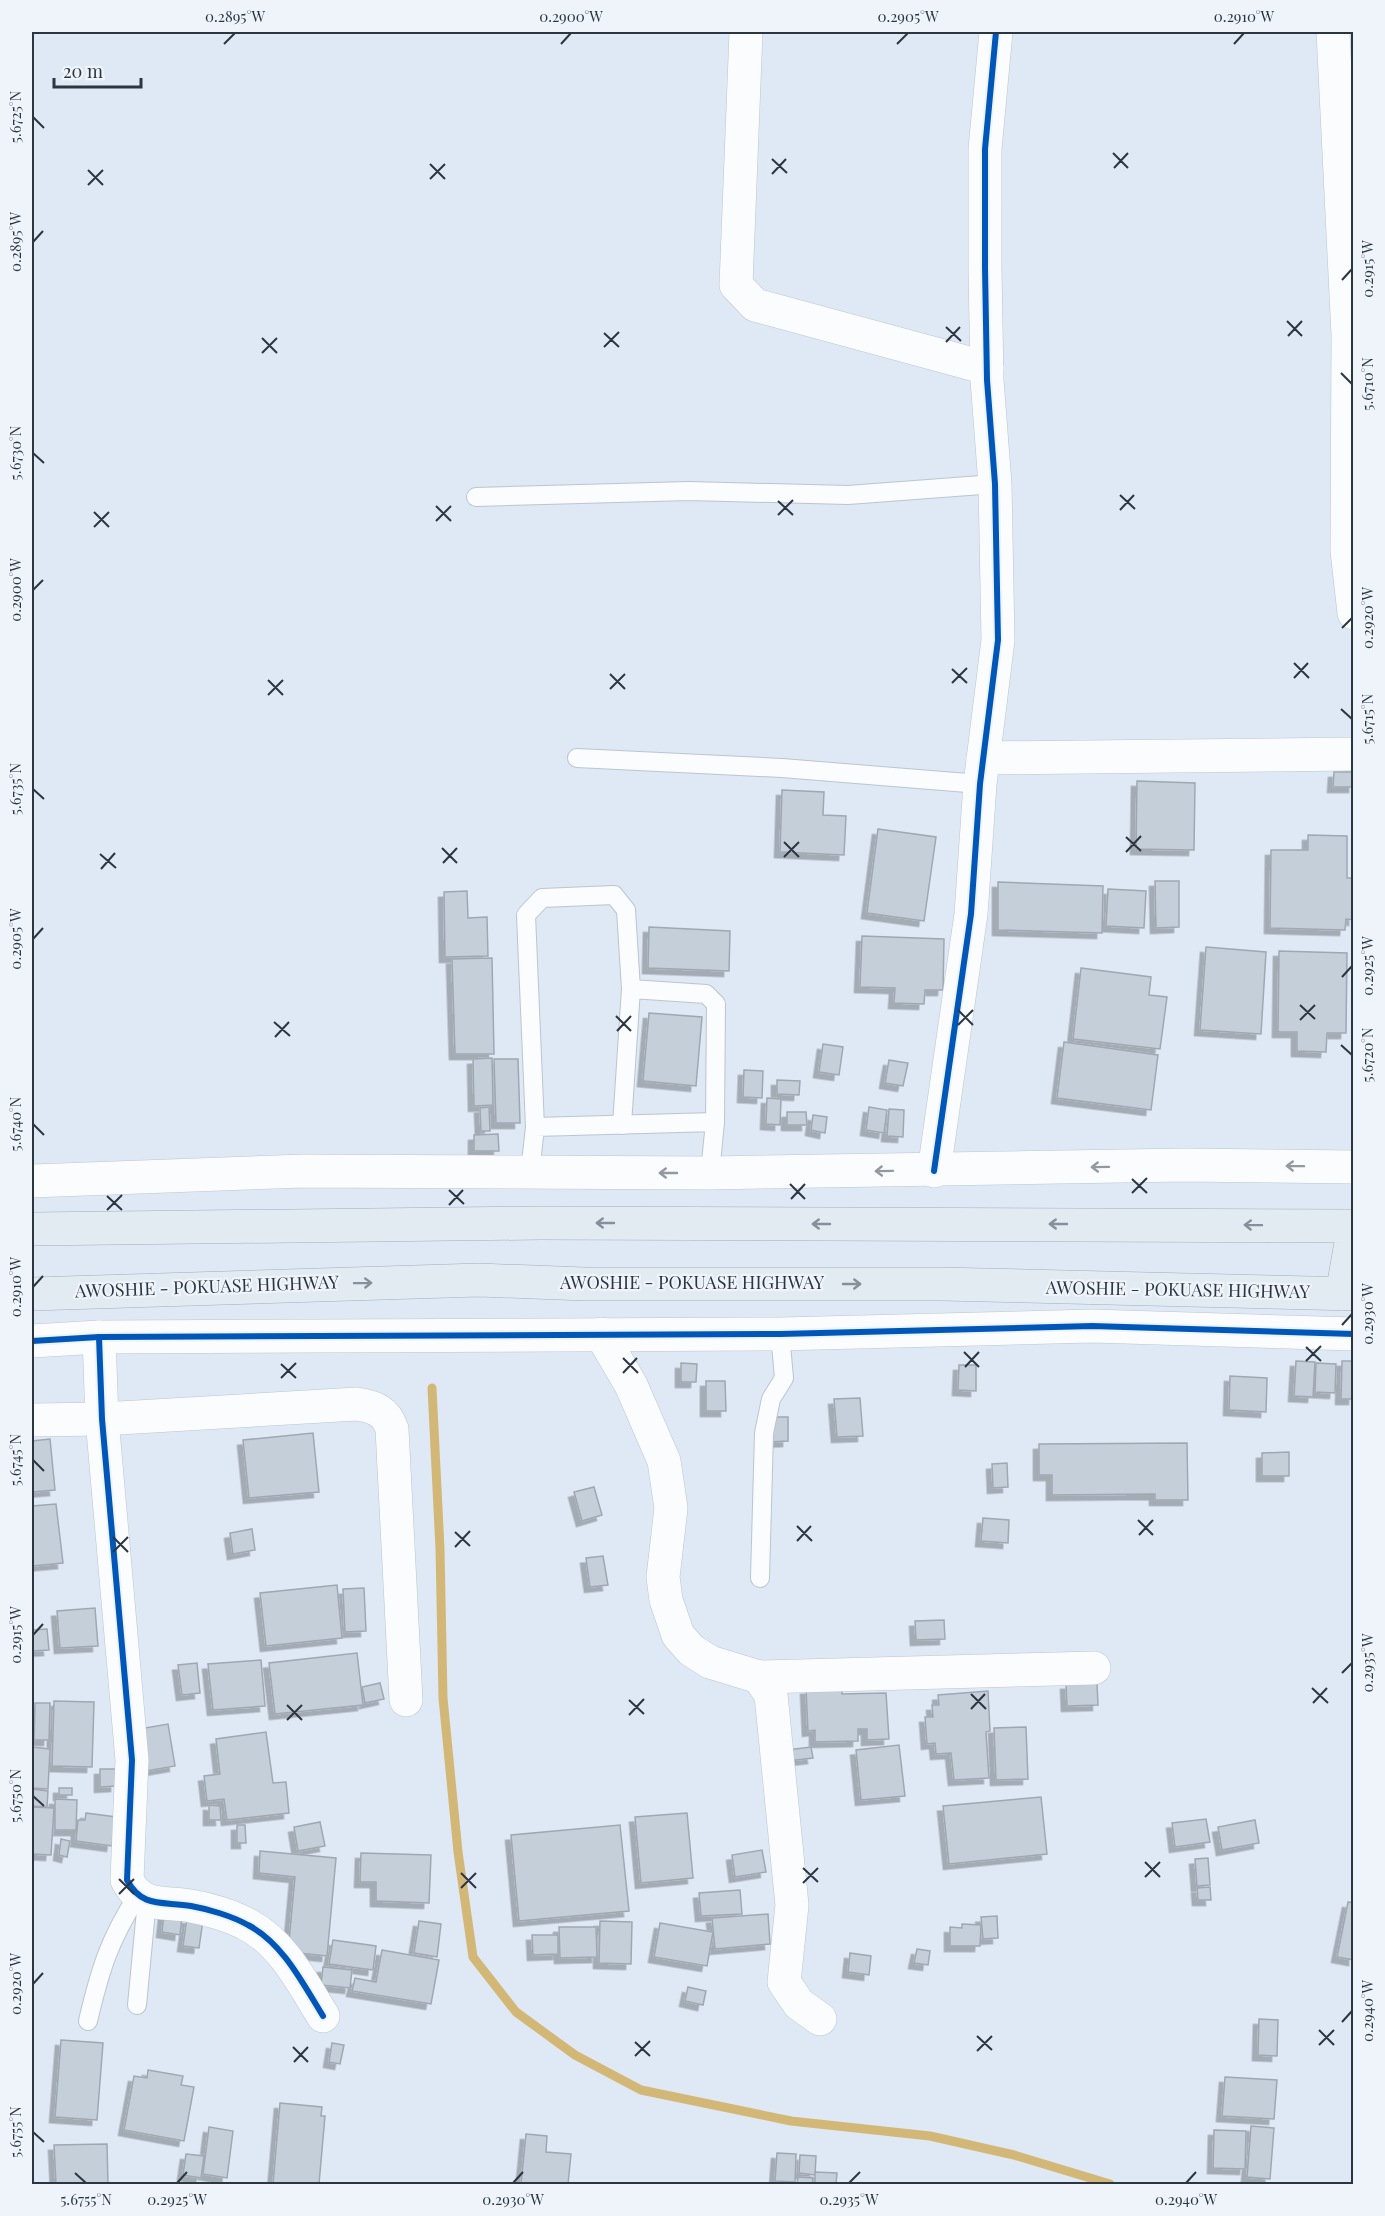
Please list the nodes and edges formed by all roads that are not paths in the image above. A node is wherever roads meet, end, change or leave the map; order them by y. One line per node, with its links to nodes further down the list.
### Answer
1 (746, 32): 4 (street)
2 (996, 32): 4 (street)
3 (1333, 32): 5 (street)
4 (987, 368): 6 (street)
5 (1351, 391): 8 (street)
6 (995, 484): 7 (lane); 11 (street)
7 (476, 497)
8 (1353, 613)
9 (1353, 754): 11 (street)
10 (577, 758): 11 (lane)
11 (982, 771): 17 (street)
12 (631, 989): 13 (lane); 14 (lane); 15 (lane)
13 (715, 1122): 14 (lane); 19 (lane)
14 (622, 1125): 15 (lane)
15 (535, 1127): 18 (lane)
16 (1353, 1167): 17 (street, one-way to 17)
17 (934, 1171): 19 (street, one-way to 19)
18 (530, 1172): 19 (street, one-way to 18); 20 (street)
19 (710, 1173)
20 (32, 1181)
21 (1353, 1226): 22 (main road, one-way to 22); 24 (main road)
22 (32, 1229)
23 (32, 1294): 24 (main road, AWOSHIE - POKUASE HIGHWAY, one-way to 24)
24 (1348, 1294)
25 (601, 1334): 26 (street); 28 (street); 34 (street)
26 (780, 1334): 27 (street); 32 (lane)
27 (1353, 1334)
28 (99, 1337): 29 (street); 30 (street)
29 (32, 1341)
30 (102, 1419): 31 (street); 35 (street); 36 (street)
31 (32, 1420)
32 (760, 1578)
33 (1095, 1668): 34 (street)
34 (759, 1677): 39 (street)
35 (406, 1700)
36 (142, 1898): 37 (lane); 38 (street); 40 (lane)
37 (138, 2005)
38 (323, 2016)
39 (820, 2019)
40 (88, 2021)

